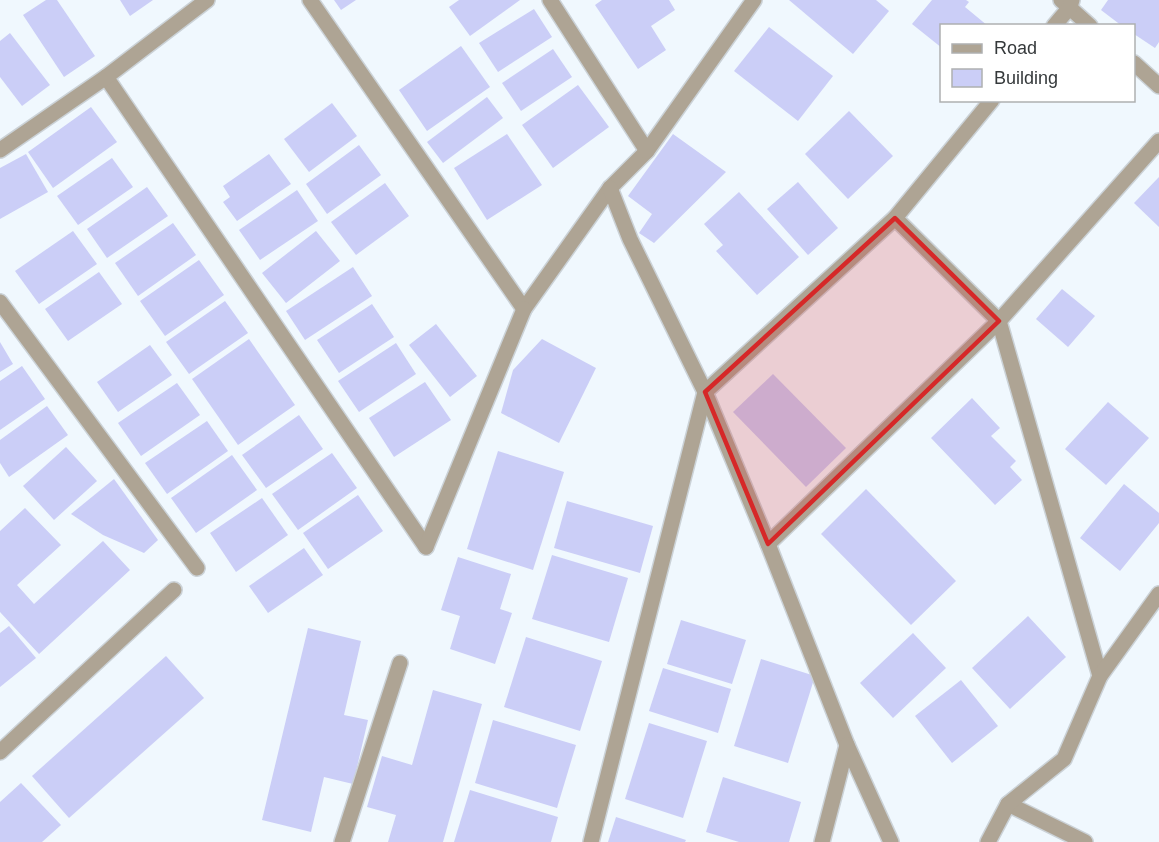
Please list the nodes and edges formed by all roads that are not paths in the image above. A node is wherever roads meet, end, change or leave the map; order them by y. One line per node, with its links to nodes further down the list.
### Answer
1 (207, 0): 9 (street)
2 (310, 0): 18 (street)
3 (550, 0): 14 (street)
4 (754, 0): 14 (street)
5 (1067, 2): 6 (street); 7 (street)
6 (1055, 24)
7 (1088, 24)
8 (1135, 64): 10 (street)
9 (106, 77): 13 (street); 18 (street)
10 (1159, 86)
11 (990, 102): 16 (street)
12 (1159, 141): 19 (street)
13 (0, 150)
14 (647, 151): 15 (street)
15 (610, 188): 18 (street); 20 (street)
16 (895, 218): 19 (street); 20 (street)
17 (0, 302): 22 (street)
18 (524, 309)
19 (999, 321): 21 (street); 26 (street)
20 (705, 392): 21 (street); 31 (street)
21 (768, 544): 27 (street)
22 (197, 568)
23 (174, 590): 28 (street)
24 (1159, 594): 26 (street)
25 (400, 663): 30 (street)
26 (1100, 676): 29 (street)
27 (847, 746): 32 (street); 33 (street)
28 (0, 752)
29 (1008, 804): 34 (street); 35 (street)
30 (342, 842)
31 (591, 842)
32 (822, 842)
33 (891, 842)
34 (988, 842)
35 (1085, 842)

